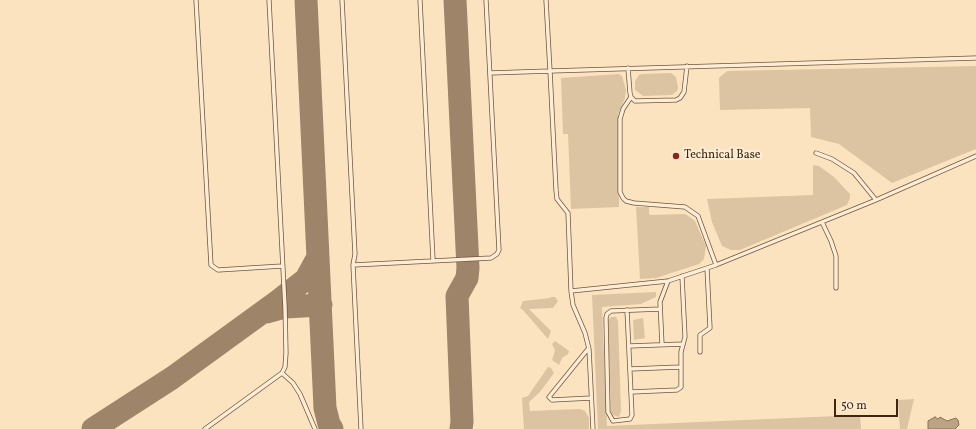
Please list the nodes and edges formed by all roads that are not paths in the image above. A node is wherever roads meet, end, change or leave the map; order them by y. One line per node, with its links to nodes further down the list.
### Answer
1 (196, 0): 20 (lane)
2 (269, 0): 20 (lane)
3 (342, 0): 18 (lane)
4 (420, 0): 17 (lane)
5 (486, 0): 11 (lane)
6 (546, 0): 10 (lane)
7 (976, 58): 8 (lane)
8 (687, 66): 9 (lane); 12 (lane)
9 (628, 68): 10 (lane); 12 (lane)
10 (550, 71): 11 (lane); 25 (lane)
11 (490, 73): 17 (lane)
12 (631, 97): 19 (lane)
13 (816, 153): 15 (lane)
14 (976, 156): 15 (lane)
15 (876, 200): 16 (lane)
16 (822, 222): 19 (lane); 24 (lane)
17 (433, 260): 18 (lane)
18 (353, 265): 40 (lane)
19 (716, 265): 21 (lane)
20 (282, 266): 35 (lane)
21 (707, 268): 22 (lane); 32 (lane)
22 (682, 276): 23 (lane); 28 (lane)
23 (668, 281): 25 (lane); 26 (lane)
24 (836, 288)
25 (571, 291): 31 (lane)
26 (660, 309): 27 (lane); 29 (lane)
27 (628, 310): 30 (lane); 36 (lane)
28 (683, 344): 29 (lane); 33 (lane)
29 (662, 345): 30 (lane)
30 (629, 346): 34 (lane)
31 (589, 349): 37 (lane); 37 (lane)
32 (700, 352)
33 (680, 367): 34 (lane); 36 (lane)
34 (630, 369): 36 (lane)
35 (282, 374): 38 (lane); 39 (lane)
36 (631, 392)
37 (591, 398): 41 (lane)
38 (205, 429)
39 (315, 429)
40 (361, 429)
41 (593, 429)

